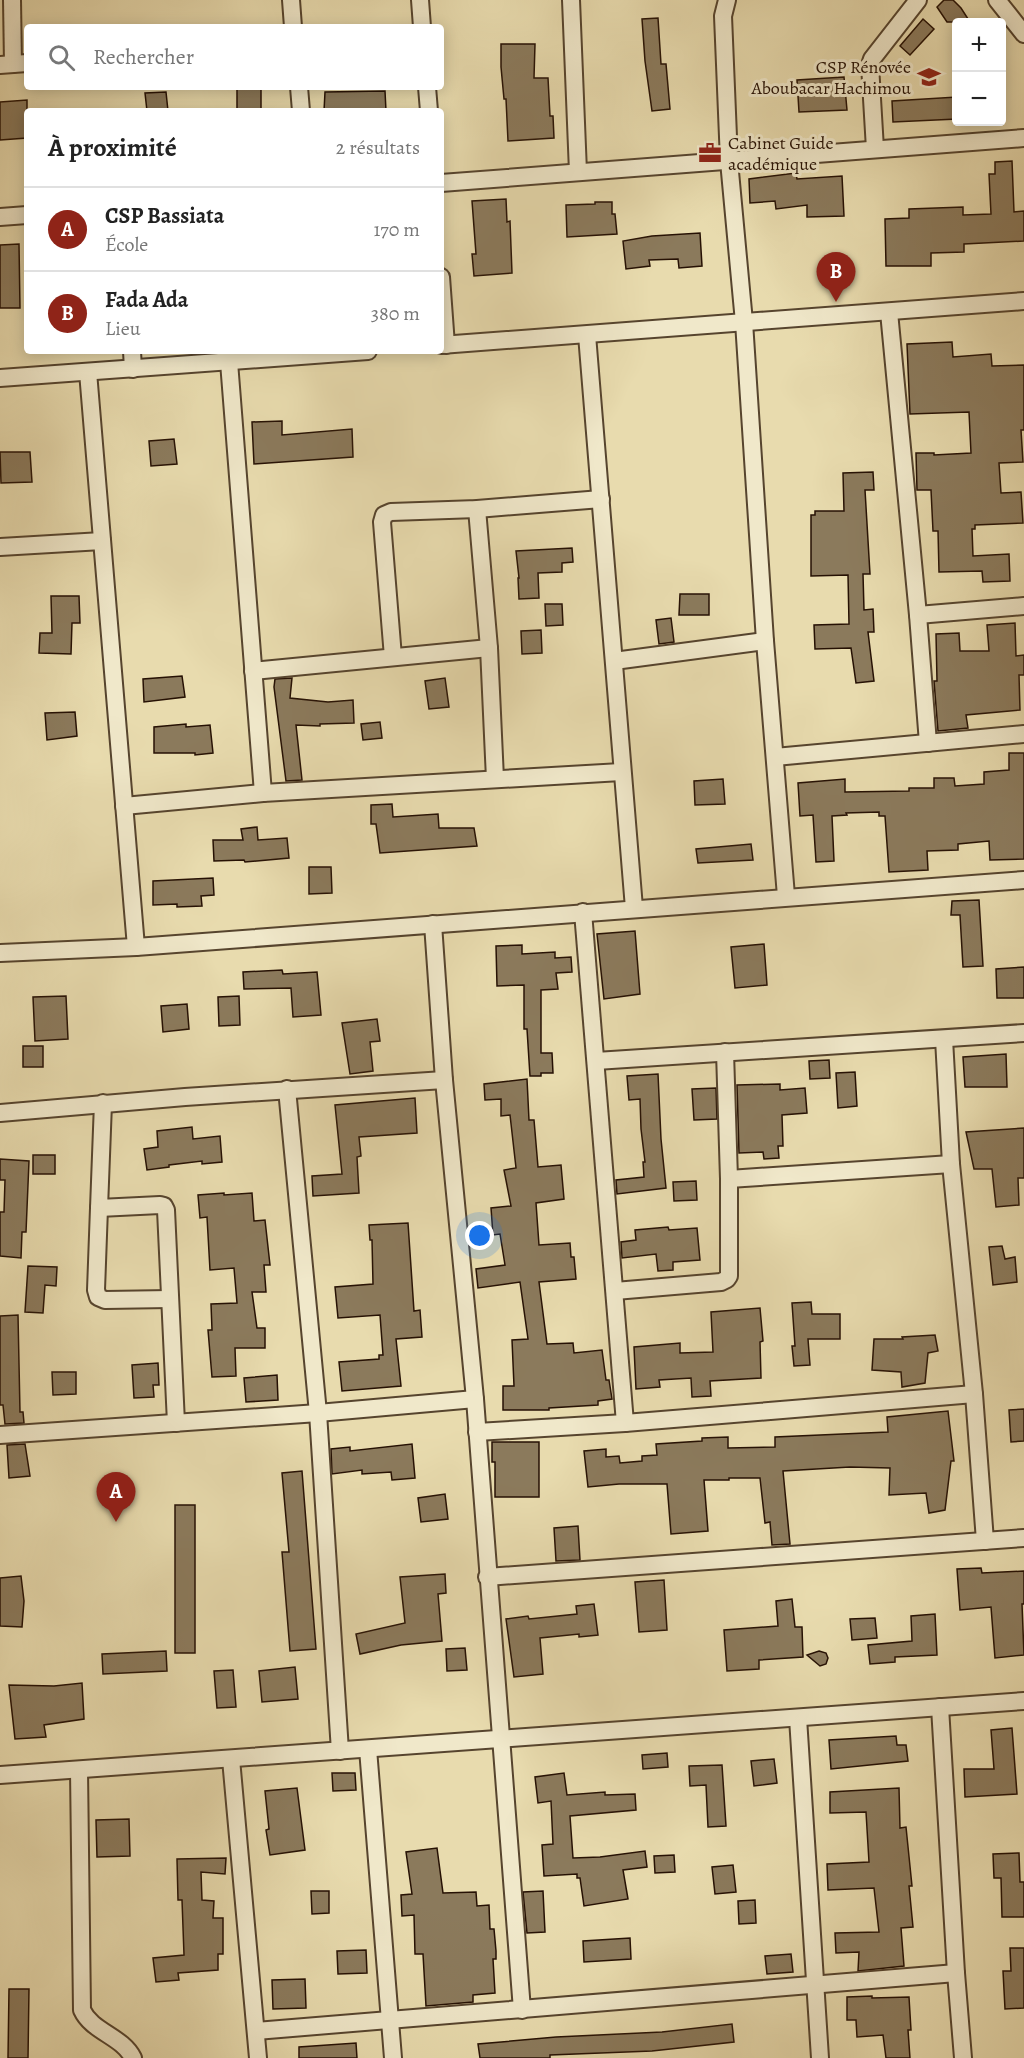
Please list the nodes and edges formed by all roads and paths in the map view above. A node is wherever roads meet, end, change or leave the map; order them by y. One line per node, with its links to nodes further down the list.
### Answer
1 (12, 0): 11 (street)
2 (291, 0): 8 (street)
3 (420, 0): 9 (street)
4 (571, 0): 19 (street)
5 (727, 0): 18 (street)
6 (918, 0): 17 (street)
7 (996, 0): 10 (street)
8 (293, 24)
9 (422, 24)
10 (1024, 34)
11 (13, 64)
12 (299, 90): 14 (street)
13 (427, 90): 15 (street)
14 (301, 108)
15 (429, 108)
16 (1024, 138): 17 (street)
17 (875, 149): 18 (street)
18 (729, 161): 19 (street); 25 (street)
19 (578, 172): 20 (street)
20 (444, 183)
21 (24, 215): 22 (street)
22 (0, 217)
23 (1024, 301): 24 (street)
24 (889, 312): 25 (street); 39 (street)
25 (744, 322): 26 (street); 40 (street)
26 (587, 334): 27 (street); 34 (street)
27 (444, 345)
28 (132, 354): 31 (street)
29 (330, 354): 30 (street)
30 (229, 362): 31 (street); 44 (street)
31 (133, 369): 32 (street)
32 (88, 372): 33 (street); 36 (street)
33 (0, 378)
34 (601, 500): 35 (street); 43 (street)
35 (477, 509): 41 (street); 42 (street)
36 (102, 541): 37 (street); 51 (street)
37 (0, 547)
38 (1024, 606): 39 (street)
39 (918, 615): 46 (street)
40 (765, 640): 43 (street); 47 (street)
41 (489, 648): 42 (street); 49 (street)
42 (393, 657): 44 (street)
43 (614, 660): 48 (street)
44 (253, 671): 50 (street)
45 (1024, 734): 46 (street)
46 (928, 743): 47 (street)
47 (775, 757): 53 (street)
48 (621, 772): 49 (street); 54 (street)
49 (495, 779): 50 (street)
50 (263, 793): 51 (street)
51 (124, 806): 57 (street)
52 (1024, 880): 53 (street)
53 (786, 896): 54 (street)
54 (634, 908): 55 (street)
55 (583, 912): 56 (street); 62 (street)
56 (433, 924): 57 (street); 63 (street)
57 (136, 947): 58 (street)
58 (0, 953)
59 (1024, 1033): 60 (street)
60 (944, 1039): 61 (street); 67 (street)
61 (725, 1052): 62 (street); 68 (street)
62 (596, 1060): 70 (street)
63 (444, 1080): 64 (street); 73 (street)
64 (287, 1089): 65 (street); 74 (street)
65 (103, 1104): 66 (street); 69 (street)
66 (0, 1113)
67 (951, 1164): 68 (street); 72 (street)
68 (729, 1179): 70 (street)
69 (99, 1208): 71 (street); 71 (street)
70 (615, 1291): 76 (street)
71 (170, 1299): 75 (street)
72 (974, 1394): 76 (street); 80 (street)
73 (475, 1399): 74 (street); 77 (street)
74 (318, 1413): 75 (street); 87 (street)
75 (176, 1423): 78 (street)
76 (625, 1423): 77 (street)
77 (477, 1432): 81 (street)
78 (0, 1435)
79 (1024, 1538): 80 (street)
80 (985, 1541): 81 (street)
81 (487, 1577): 85 (street)
82 (1024, 1701): 83 (street)
83 (940, 1707): 84 (street); 91 (street)
84 (798, 1718): 85 (street); 92 (street)
85 (500, 1740): 86 (street); 93 (street)
86 (368, 1749): 87 (street); 94 (street)
87 (340, 1751): 88 (street)
88 (231, 1759): 89 (street); 95 (street)
89 (79, 1770): 90 (street); 96 (street)
90 (0, 1775)
91 (956, 1973): 92 (street); 100 (street)
92 (815, 1984): 93 (street); 99 (street)
93 (522, 2010): 94 (street)
94 (390, 2021): 95 (street); 98 (street)
95 (256, 2031): 97 (street)
96 (133, 2058)
97 (258, 2058)
98 (393, 2058)
99 (820, 2058)
100 (963, 2058)

